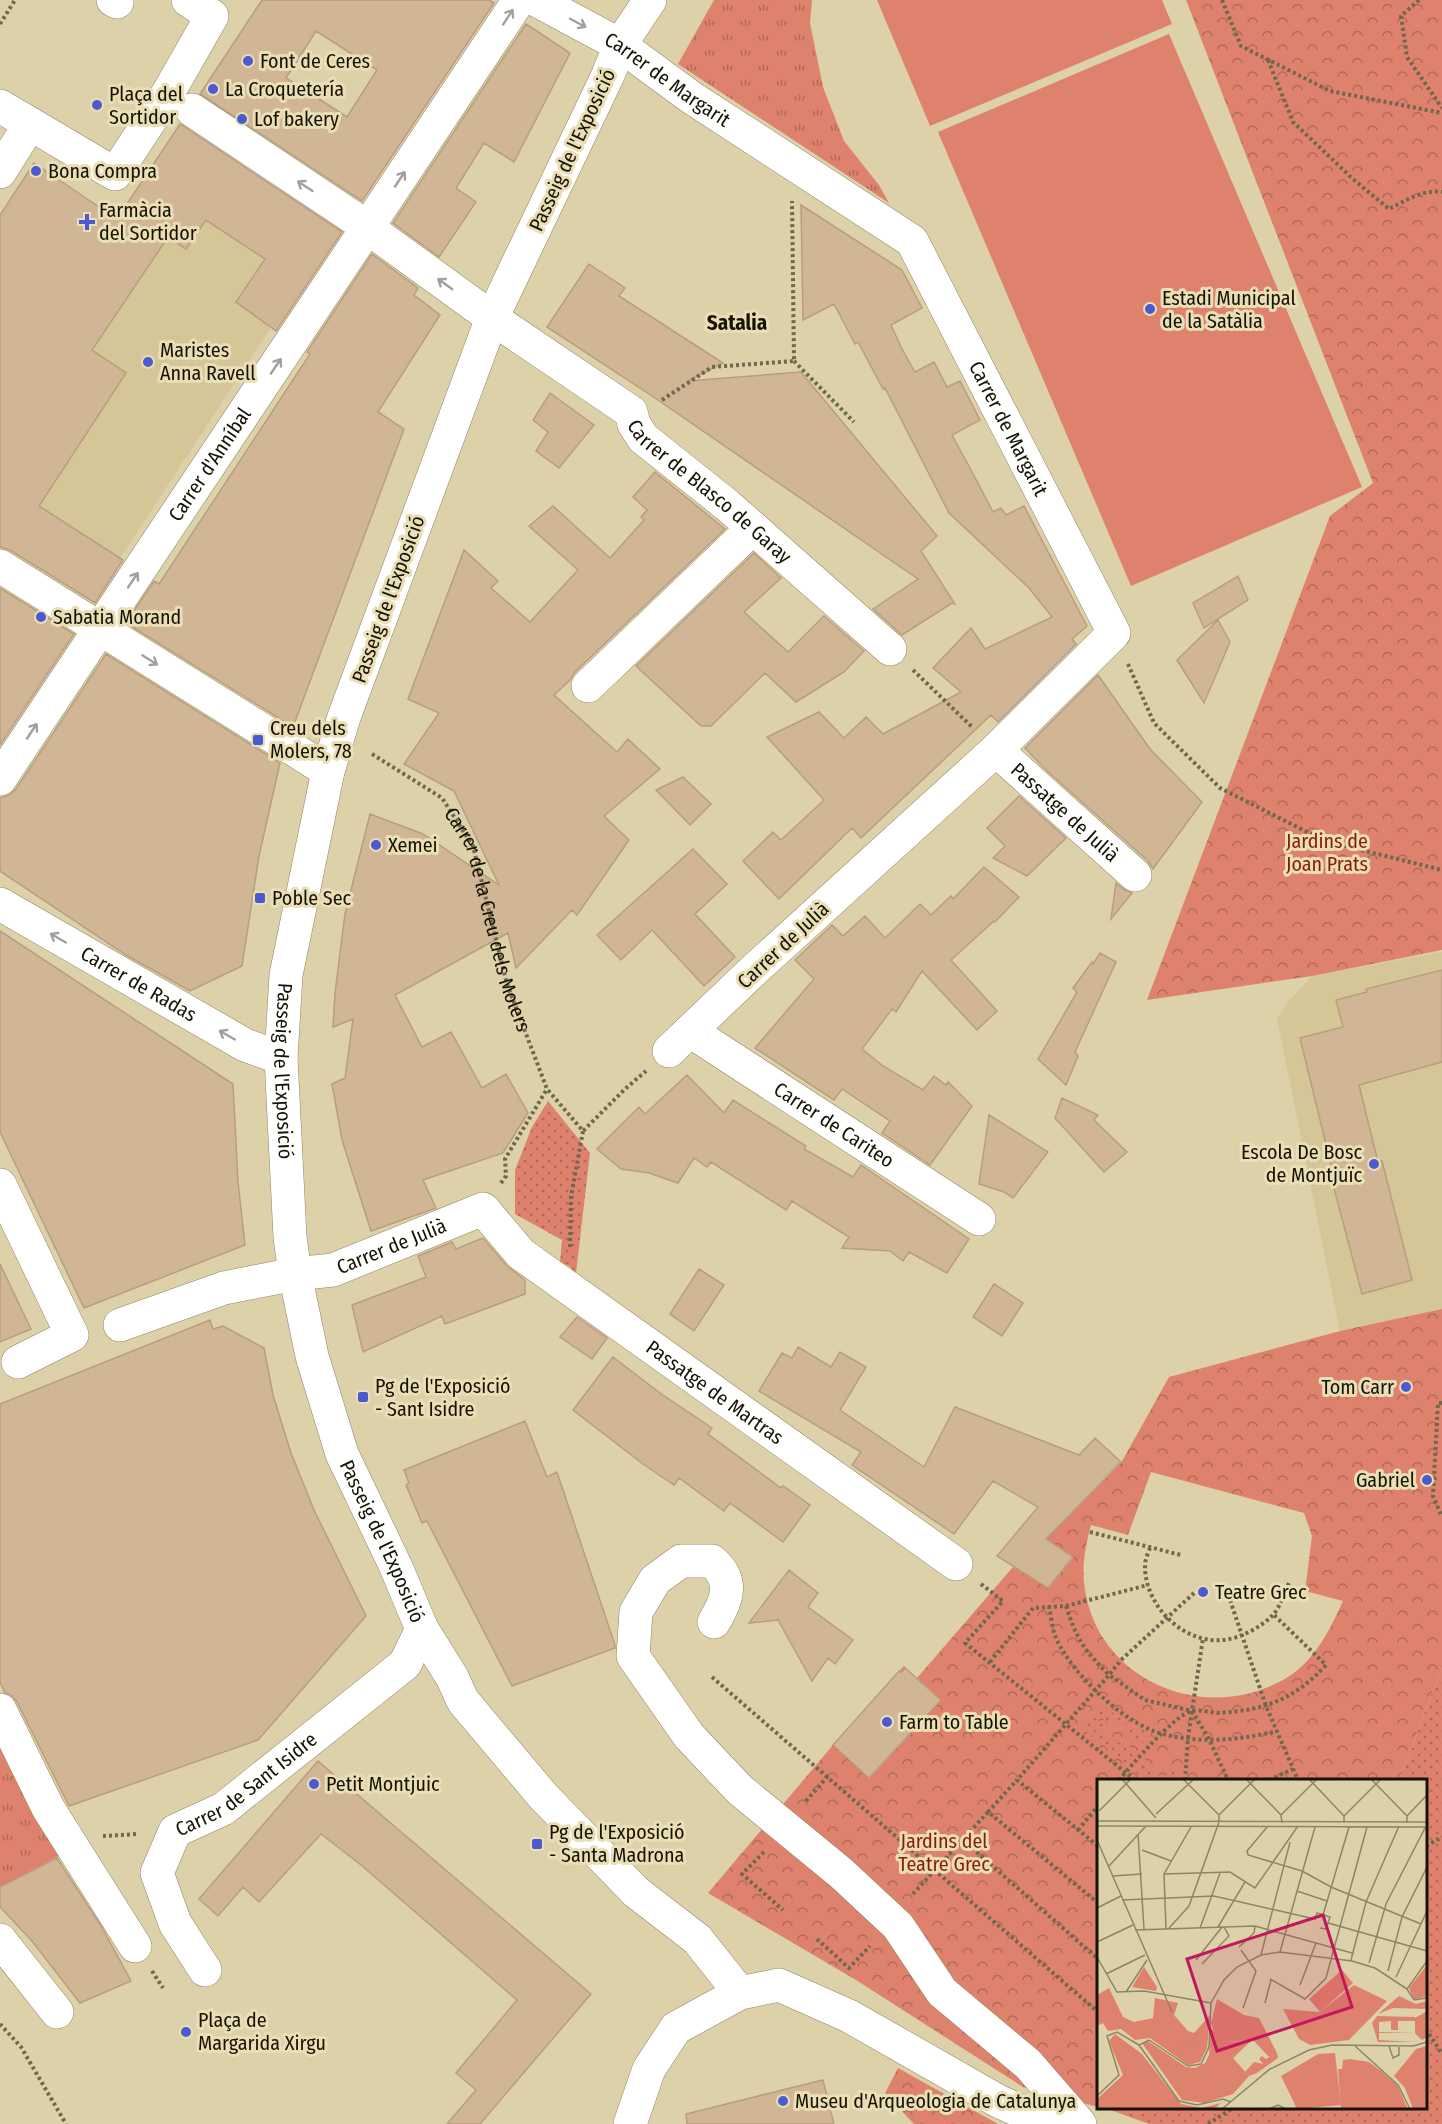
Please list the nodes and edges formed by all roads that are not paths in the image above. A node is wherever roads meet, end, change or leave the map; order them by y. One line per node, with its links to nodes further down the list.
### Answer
1 (188, 0): 6 (street)
2 (519, 0): 10 (street, Carrer d'Anníbal, one-way to 2)
3 (536, 0): 5 (street, Carrer de Margarit, one-way to 5)
4 (650, 0): 5 (street, Passeig de l'Exposició)
5 (620, 45): 11 (street, Passeig de l'Exposició); 15 (street, Carrer de Margarit)
6 (180, 101): 8 (street); 10 (street, Carrer de Blasco de Garay, one-way to 6)
7 (0, 106): 8 (street)
8 (30, 124): 9 (street)
9 (0, 172)
10 (361, 223): 11 (street, Carrer de Blasco de Garay, one-way to 10); 14 (street, Carrer d'Anníbal, one-way to 10)
11 (492, 318): 12 (street, Carrer de Blasco de Garay); 19 (street, Passeig de l'Exposició)
12 (753, 528): 16 (street, Carrer de Blasco de Garay); 17 (street)
13 (0, 566): 14 (street)
14 (100, 629): 19 (street, one-way to 19); 20 (street, Carrer d'Anníbal, one-way to 14)
15 (1114, 633): 18 (street, Carrer de Julià)
16 (890, 649)
17 (588, 686)
18 (988, 742): 21 (street, Passatge de Julià); 23 (street, Carrer de Julià)
19 (327, 771): 24 (street, Passeig de l'Exposició)
20 (0, 779)
21 (1135, 874)
22 (0, 904): 24 (street, Carrer de Radas, one-way to 22)
23 (680, 1041): 27 (street, Carrer de Cariteo)
24 (281, 1058): 28 (street, Passeig de l'Exposició)
25 (0, 1185): 30 (street)
26 (489, 1200): 28 (street, Carrer de Julià); 31 (street, Passatge de Martras)
27 (979, 1220)
28 (295, 1274): 29 (street, Carrer de Julià); 33 (street, Passeig de l'Exposició)
29 (120, 1325)
30 (18, 1362)
31 (956, 1564)
32 (714, 1622): 42 (street)
33 (422, 1629): 37 (street, Carrer de Sant Isidre); 38 (street, Passeig de l'Exposició)
34 (0, 1710): 36 (street)
35 (0, 1940): 39 (street)
36 (135, 1946)
37 (205, 1970)
38 (740, 1993): 40 (street); 41 (street)
39 (57, 2012)
40 (630, 2124)
41 (1050, 2124)
42 (1080, 2124)

